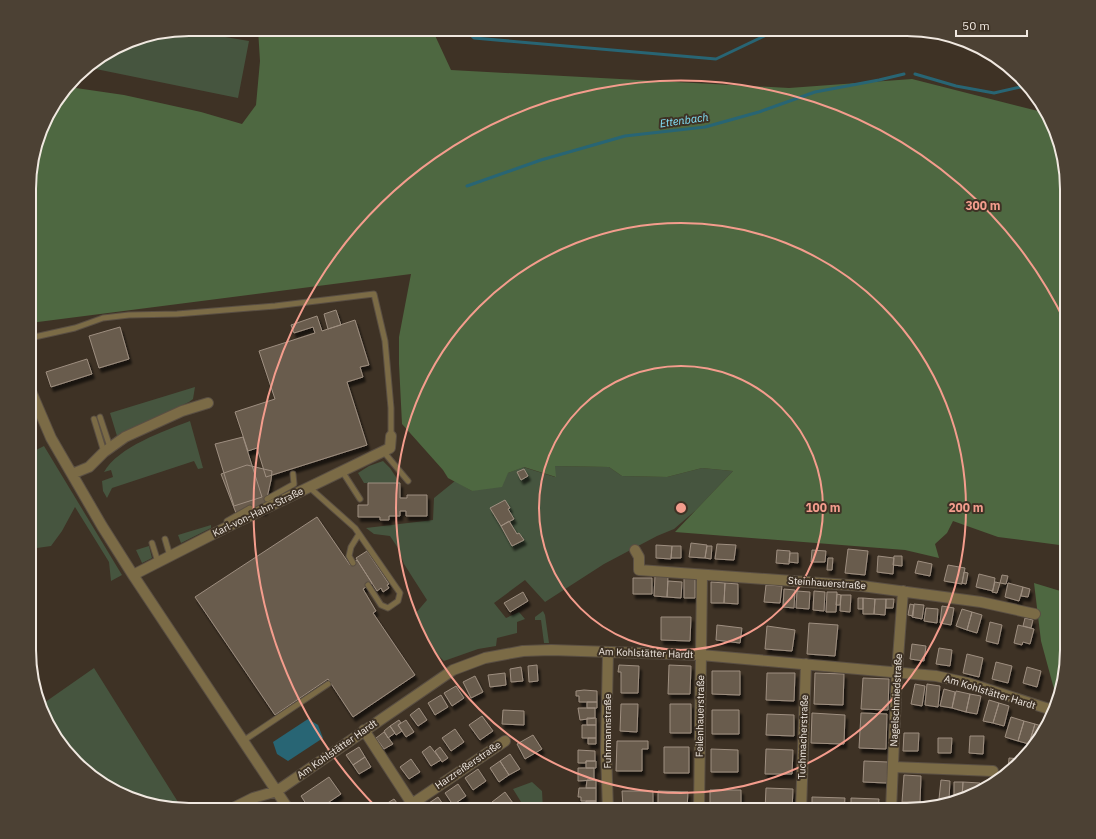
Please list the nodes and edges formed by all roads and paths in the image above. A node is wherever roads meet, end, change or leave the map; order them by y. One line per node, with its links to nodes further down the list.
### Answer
1 (36, 337): 6 (lane)
2 (208, 403): 7 (street)
3 (36, 404): 10 (street)
4 (100, 417): 7 (lane)
5 (94, 419): 7 (lane)
6 (390, 436): 8 (street)
7 (107, 449): 10 (street)
8 (383, 451): 9 (street, Karl-von-Hahn-Straße); 12 (lane)
9 (342, 471): 13 (street, Karl-von-Hahn-Straße); 15 (lane)
10 (72, 474): 25 (street)
11 (293, 474): 14 (lane)
12 (408, 481)
13 (309, 487): 17 (street, Karl-von-Hahn-Straße); 18 (lane)
14 (267, 499)
15 (360, 499)
16 (250, 508): 17 (lane)
17 (229, 526): 22 (street, Karl-von-Hahn-Straße)
18 (359, 534): 24 (lane); 27 (lane)
19 (165, 538): 22 (lane)
20 (152, 543): 23 (lane)
21 (635, 550): 26 (street, Steinhauerstraße)
22 (170, 556): 23 (street, Karl-von-Hahn-Straße)
23 (158, 562): 25 (street, Karl-von-Hahn-Straße)
24 (354, 563)
25 (133, 575): 37 (street)
26 (702, 575): 28 (street, Steinhauerstraße); 31 (street, Feilenhauerstraße)
27 (368, 585)
28 (903, 591): 29 (street, Steinhauerstraße); 33 (street, Nagelschmiedstraße)
29 (1035, 614)
30 (608, 652): 31 (street, Am Kohlstätter Hardt); 36 (street, Am Kohlstätter Hardt); 46 (street, Fuhrmannstraße)
31 (701, 655): 32 (street, Am Kohlstätter Hardt); 47 (street, Feilenhauerstraße)
32 (806, 664): 33 (street, Am Kohlstätter Hardt); 48 (street, Tuchmacherstraße)
33 (897, 672): 35 (street, Am Kohlstätter Hardt); 39 (street, Nagelschmiedstraße)
34 (328, 684): 37 (lane)
35 (1048, 709)
36 (364, 730): 41 (street, Am Kohlstätter Hardt); 44 (street)
37 (243, 741): 41 (street)
38 (504, 741): 45 (street, Harzreißerstraße)
39 (892, 767): 40 (street); 49 (street, Nagelschmiedstraße)
40 (993, 771)
41 (277, 791): 42 (street); 43 (street)
42 (243, 803)
43 (285, 803)
44 (411, 803)
45 (419, 803)
46 (608, 803)
47 (699, 803)
48 (801, 803)
49 (891, 803)

